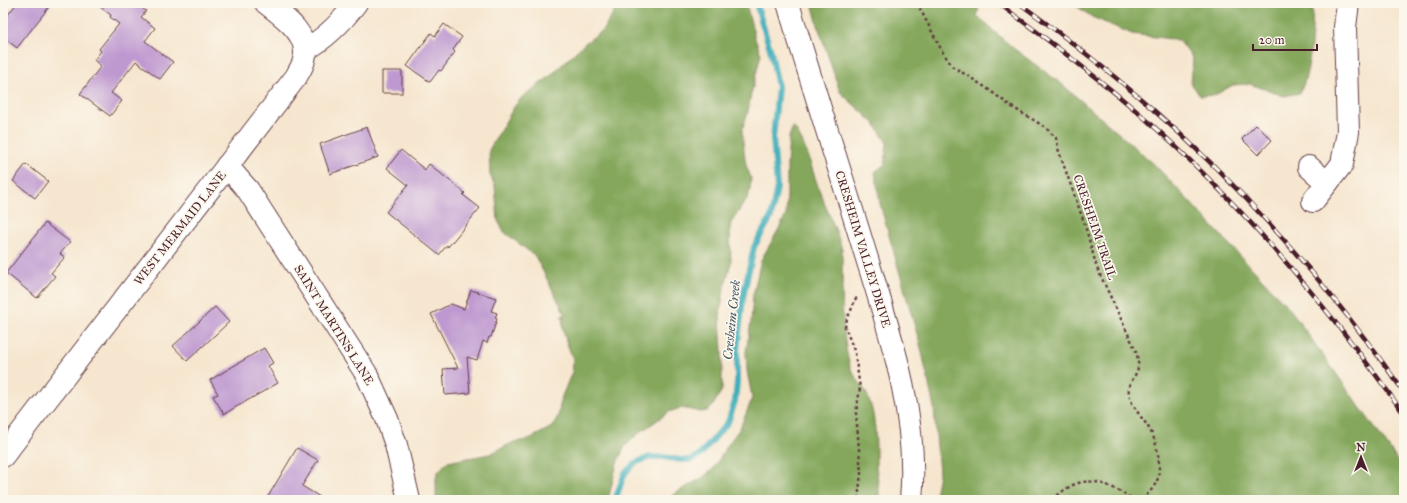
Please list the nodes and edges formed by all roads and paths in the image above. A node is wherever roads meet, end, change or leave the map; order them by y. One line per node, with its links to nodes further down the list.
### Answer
1 (266, 3): 6 (street)
2 (356, 3): 6 (street)
3 (788, 3): 11 (street, CRESHEIM VALLEY DRIVE)
4 (916, 3): 18 (path, CRESHEIM TRAIL)
5 (1348, 3): 9 (street)
6 (306, 50): 7 (street, WEST MERMAID LANE)
7 (227, 166): 12 (street, WEST MERMAID LANE); 13 (street, SAINT MARTINS LANE)
8 (1309, 167): 9 (street)
9 (1327, 183): 10 (street)
10 (1313, 201)
11 (877, 291): 14 (path); 15 (street, CRESHEIM VALLEY DRIVE)
12 (3, 456)
13 (409, 500)
14 (858, 500)
15 (911, 500)
16 (1053, 500): 17 (path)
17 (1134, 500)
18 (1142, 500)

